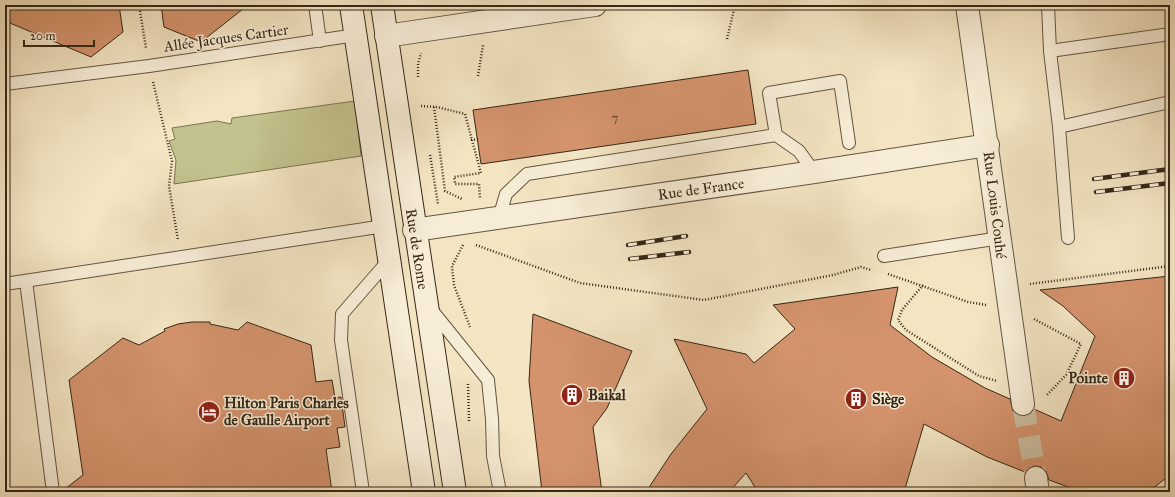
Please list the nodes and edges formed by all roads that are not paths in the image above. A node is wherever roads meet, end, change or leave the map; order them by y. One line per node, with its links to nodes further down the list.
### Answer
1 (315, 5): 10 (lane)
2 (351, 5): 8 (street, Rue de Rome)
3 (382, 5): 9 (street, Rue de Rome)
4 (967, 5): 17 (street, Rue Louis Couhé)
5 (1048, 5): 11 (lane)
6 (584, 6): 9 (street)
7 (1170, 34): 11 (lane)
8 (356, 35): 10 (lane, Allée Jacques Cartier); 20 (street, Rue de Rome)
9 (386, 36): 21 (street, Rue de Rome)
10 (320, 41): 12 (lane, Allée Jacques Cartier)
11 (1050, 51): 14 (lane)
12 (5, 84)
13 (1170, 102): 14 (lane)
14 (1059, 127): 23 (lane)
15 (776, 135): 16 (lane); 18 (lane); 19 (lane)
16 (849, 143)
17 (988, 145): 18 (street, Rue de France); 22 (street, Rue Louis Couhé)
18 (814, 172): 19 (street, Rue de France)
19 (499, 218): 21 (street, Rue de France)
20 (384, 226): 25 (street, Rue de Rome); 26 (lane)
21 (414, 230): 28 (street, Rue de Rome)
22 (1000, 238): 24 (lane); 29 (street, Rue Louis Couhé)
23 (1068, 238)
24 (884, 256)
25 (389, 260): 31 (lane); 32 (street, Rue de Rome)
26 (26, 281): 27 (lane); 30 (lane)
27 (5, 284)
28 (426, 302): 33 (street, Rue de Rome); 34 (lane)
29 (1023, 404)
30 (53, 492)
31 (364, 492)
32 (424, 492)
33 (455, 492)
34 (500, 492)

